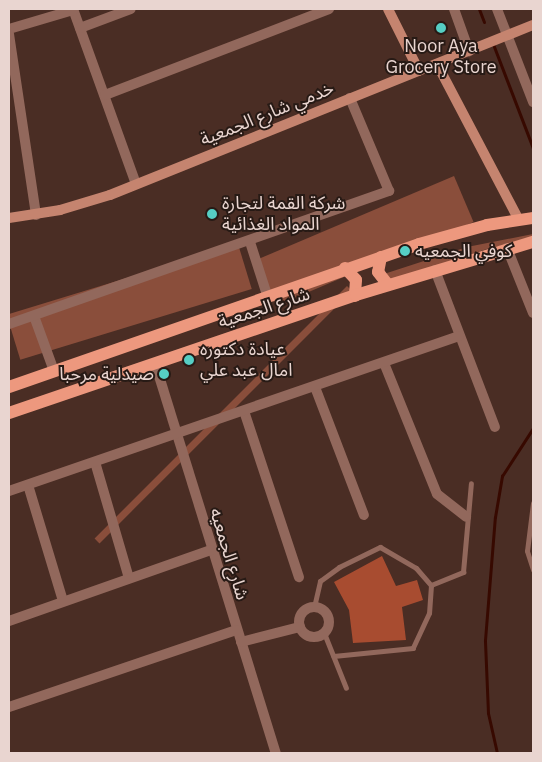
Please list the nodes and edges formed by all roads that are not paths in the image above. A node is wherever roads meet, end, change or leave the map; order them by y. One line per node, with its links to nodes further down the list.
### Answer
1 (131, 9): 9 (street)
2 (329, 9): 7 (street)
3 (388, 9): 15 (street)
4 (454, 9): 13 (street)
5 (497, 9): 12 (street)
6 (73, 10): 9 (street); 10 (street)
7 (305, 13): 16 (street)
8 (533, 25): 12 (street, خدمي شارع الجمعية)
9 (80, 28): 16 (street)
10 (9, 29)
11 (9, 34): 20 (street)
12 (509, 35): 13 (street, خدمي شارع الجمعية); 18 (street)
13 (469, 51): 14 (street, خدمي شارع الجمعية)
14 (437, 64): 15 (street, خدمي شارع الجمعية); 23 (street)
15 (419, 71): 17 (street, خدمي شارع الجمعية)
16 (105, 95): 19 (street)
17 (350, 98): 19 (street, خدمي شارع الجمعية); 24 (street)
18 (533, 102)
19 (136, 184): 20 (street, خدمي شارع الجمعية)
20 (36, 215): 21 (street, خدمي شارع الجمعية)
21 (9, 218)
22 (533, 218): 23 (main road, شارع الجمعية)
23 (519, 220): 27 (main road, شارع الجمعية)
24 (250, 242): 31 (street); 34 (street)
25 (533, 242): 26 (main road, شارع الجمعية)
26 (507, 248): 29 (main road, شارع الجمعية); 33 (street)
27 (381, 257): 28 (main road, شارع الجمعية); 30 (main road)
28 (345, 268): 31 (main road, شارع الجمعية); 32 (main road)
29 (435, 270): 30 (main road, شارع الجمعية); 36 (street)
30 (388, 285): 32 (main road, شارع الجمعية)
31 (267, 295): 39 (main road, شارع الجمعية)
32 (355, 296): 37 (main road, شارع الجمعية)
33 (533, 313)
34 (34, 316): 35 (street); 39 (street)
35 (9, 324)
36 (459, 336): 38 (street); 44 (street)
37 (155, 363): 43 (main road, شارع الجمعية); 45 (street, شارع الجمعيه)
38 (384, 363): 41 (street); 52 (street)
39 (54, 370): 40 (main road, شارع الجمعية)
40 (9, 386)
41 (315, 387): 42 (street); 51 (street)
42 (244, 411): 45 (street); 55 (street)
43 (9, 413)
44 (495, 427)
45 (175, 434): 46 (street); 53 (street, شارع الجمعيه)
46 (95, 462): 48 (street); 56 (street)
47 (471, 483): 52 (lane)
48 (28, 485): 49 (street); 58 (street)
49 (9, 491)
50 (533, 503): 54 (lane)
51 (364, 515)
52 (466, 517): 57 (lane)
53 (211, 550): 56 (street); 62 (street, شارع الجمعيه)
54 (533, 570)
55 (299, 577)
56 (129, 578): 58 (street)
57 (431, 585): 59 (lane); 65 (lane)
58 (64, 601): 60 (street)
59 (314, 607): 61 (street); 63 (street)
60 (9, 620)
61 (300, 627): 63 (street); 64 (street)
62 (236, 630): 64 (street, شارع الجمعيه); 67 (street)
63 (324, 633): 65 (lane)
64 (241, 642): 68 (street, شارع الجمعيه)
65 (333, 656): 66 (lane)
66 (346, 688)
67 (9, 707)
68 (276, 753)

